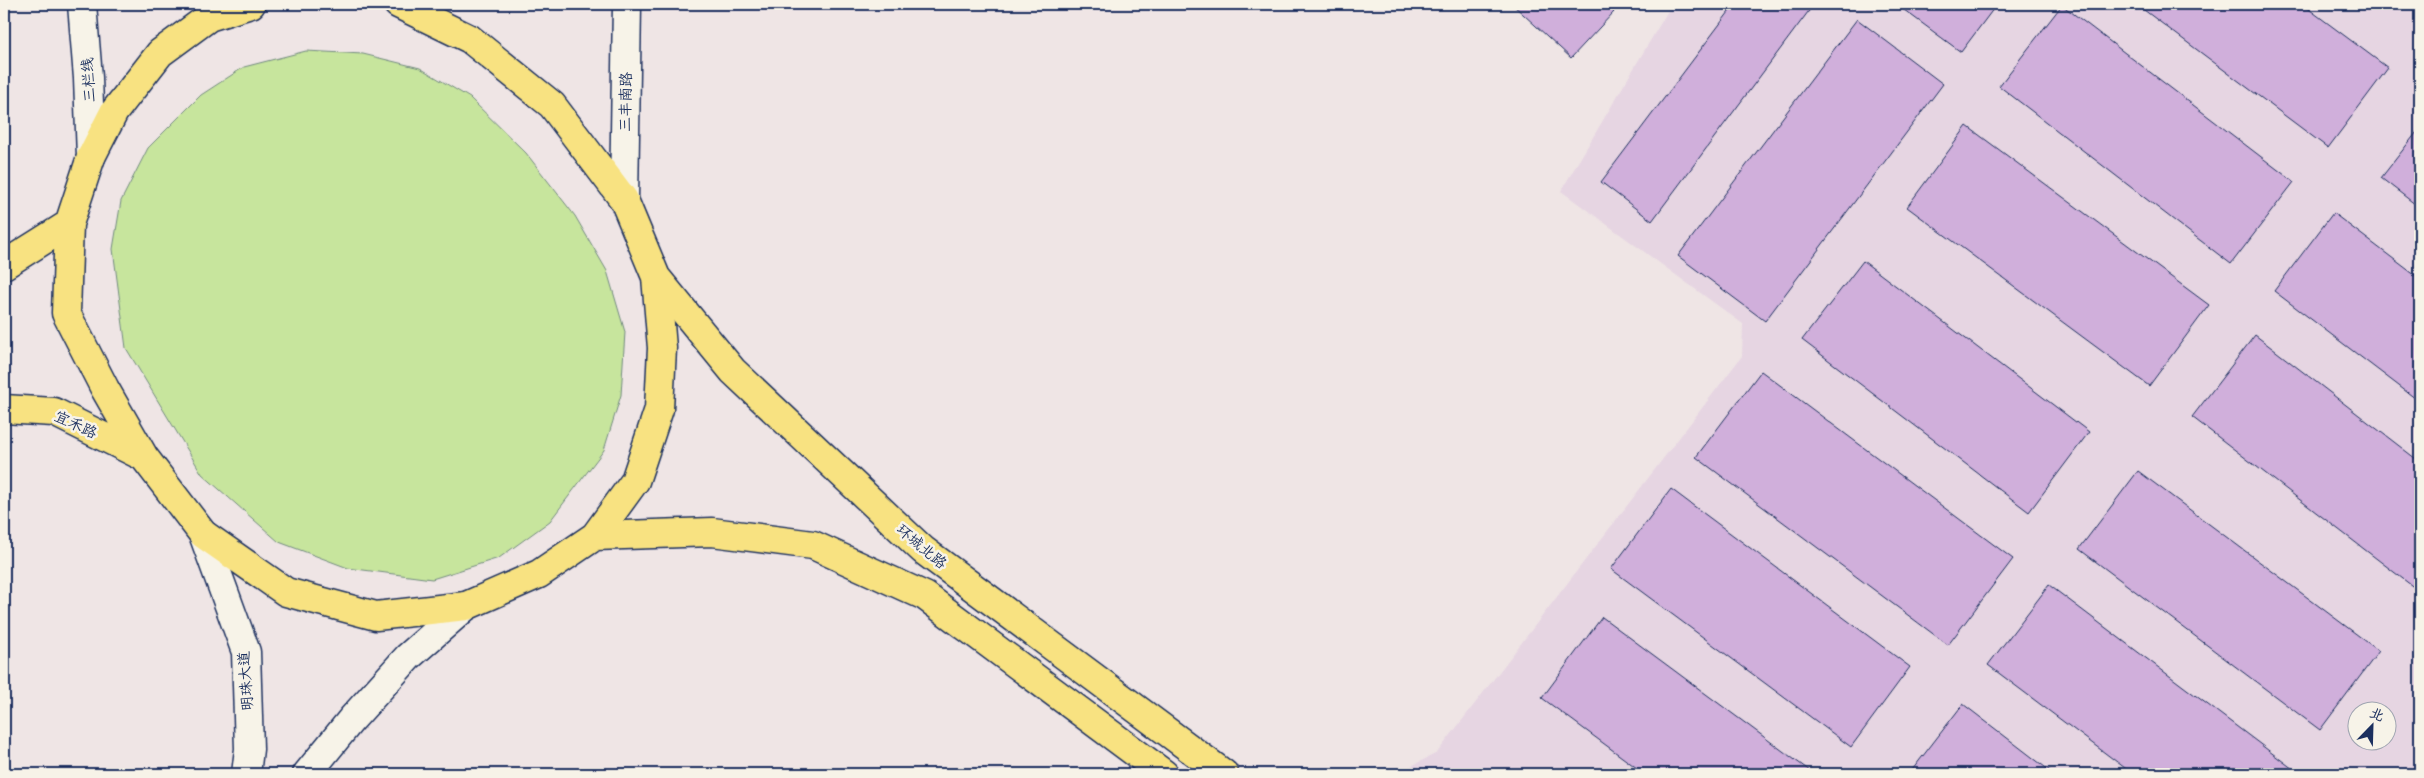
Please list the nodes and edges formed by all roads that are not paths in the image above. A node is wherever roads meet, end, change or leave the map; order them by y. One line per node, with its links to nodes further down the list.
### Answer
1 (82, 4): 5 (main road, 三栏线)
2 (251, 4): 5 (main road)
3 (398, 4): 6 (main road)
4 (627, 4): 6 (main road, 三丰南路)
5 (91, 157): 7 (main road)
6 (624, 200): 9 (main road)
7 (69, 224): 8 (main road); 11 (main road)
8 (4, 265)
9 (656, 277): 13 (main road); 18 (main road, 环城北路)
10 (4, 408): 11 (main road, 宜禾路)
11 (144, 458): 12 (main road)
12 (203, 534): 14 (main road); 15 (main road, 明珠大道)
13 (595, 536): 14 (main road); 17 (main road)
14 (466, 606): 16 (main road)
15 (246, 774)
16 (308, 774)
17 (1164, 774)
18 (1224, 774)

